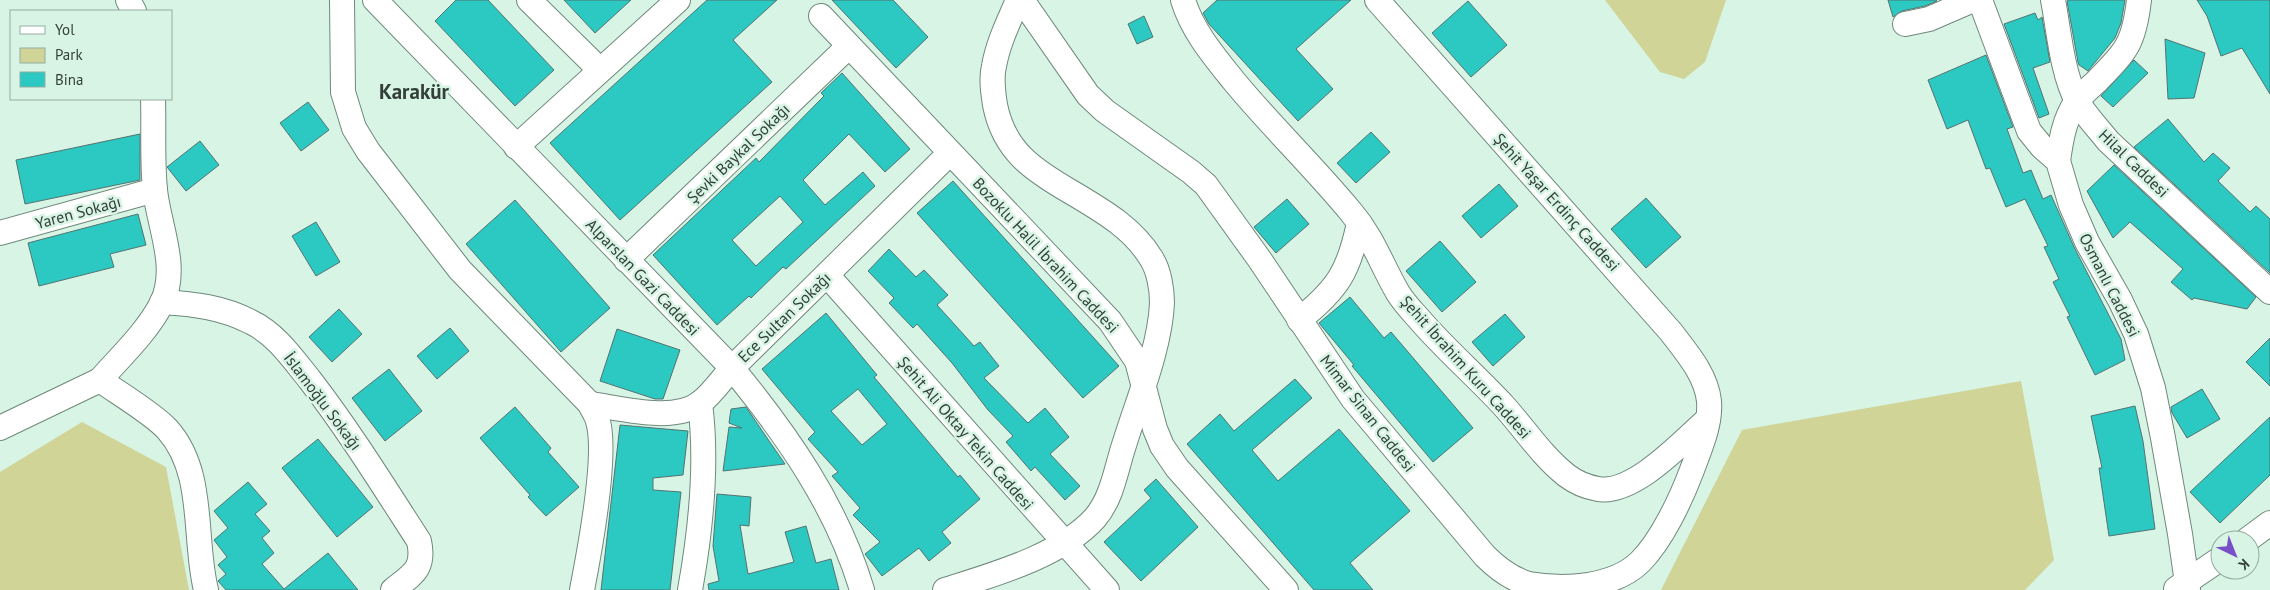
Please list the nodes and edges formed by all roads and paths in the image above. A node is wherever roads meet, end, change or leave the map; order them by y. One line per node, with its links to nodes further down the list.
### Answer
1 (342, 0): 34 (street)
2 (374, 0): 19 (street, Alparslan Gazi Caddesi)
3 (530, 0): 16 (street)
4 (678, 0): 16 (street)
5 (1018, 0): 32 (street)
6 (1022, 0): 29 (street, Mimar Sinan Caddesi)
7 (1183, 0): 23 (street, Şehit İbrahim Kuru Caddesi)
8 (1377, 0): 35 (street, Şehit Yaşar Erdinç Caddesi)
9 (1973, 0): 14 (street)
10 (1980, 0): 21 (street)
11 (2052, 0): 18 (street, Hilal Caddesi)
12 (2139, 0): 18 (street)
13 (821, 16): 15 (street, Bozoklu Halil İbrahim Caddesi)
14 (1905, 24)
15 (849, 46): 20 (street, Bozoklu Halil İbrahim Caddesi); 25 (street, Şevki Baykal Sokağı)
16 (600, 70): 19 (street)
17 (153, 100): 22 (street)
18 (2077, 101): 21 (street); 27 (street, Hilal Caddesi)
19 (516, 147): 25 (street, Alparslan Gazi Caddesi)
20 (950, 153): 26 (street, Ece Sultan Sokağı); 32 (street, Bozoklu Halil İbrahim Caddesi)
21 (2058, 161): 39 (street, Osmanlı Caddesi)
22 (156, 190): 24 (street, Yaren Sokağı); 28 (street)
23 (1359, 222): 29 (street); 35 (street, Şehit İbrahim Kuru Caddesi)
24 (0, 233)
25 (626, 260): 30 (street, Alparslan Gazi Caddesi)
26 (827, 275): 30 (street, Ece Sultan Sokağı); 37 (street, Şehit Ali Oktay Tekin Caddesi)
27 (2270, 292)
28 (162, 302): 31 (street); 41 (street, İslamoğlu Sokağı)
29 (1299, 320): 35 (street, Mimar Sinan Caddesi)
30 (732, 368): 33 (street, Ece Sultan Sokağı); 44 (street, Alparslan Gazi Caddesi)
31 (100, 380): 36 (street); 40 (street)
32 (1145, 386): 37 (street); 47 (street, Bozoklu Halil İbrahim Caddesi)
33 (700, 403): 34 (street, Ece Sultan Sokağı); 43 (street)
34 (590, 404): 42 (street)
35 (1708, 419)
36 (0, 428)
37 (1063, 542): 45 (street); 46 (street, Şehit Ali Oktay Tekin Caddesi)
38 (2210, 567): 39 (street)
39 (2183, 587)
40 (206, 590)
41 (393, 590)
42 (582, 590)
43 (690, 590)
44 (862, 590)
45 (945, 590)
46 (1107, 590)
47 (1286, 590)

